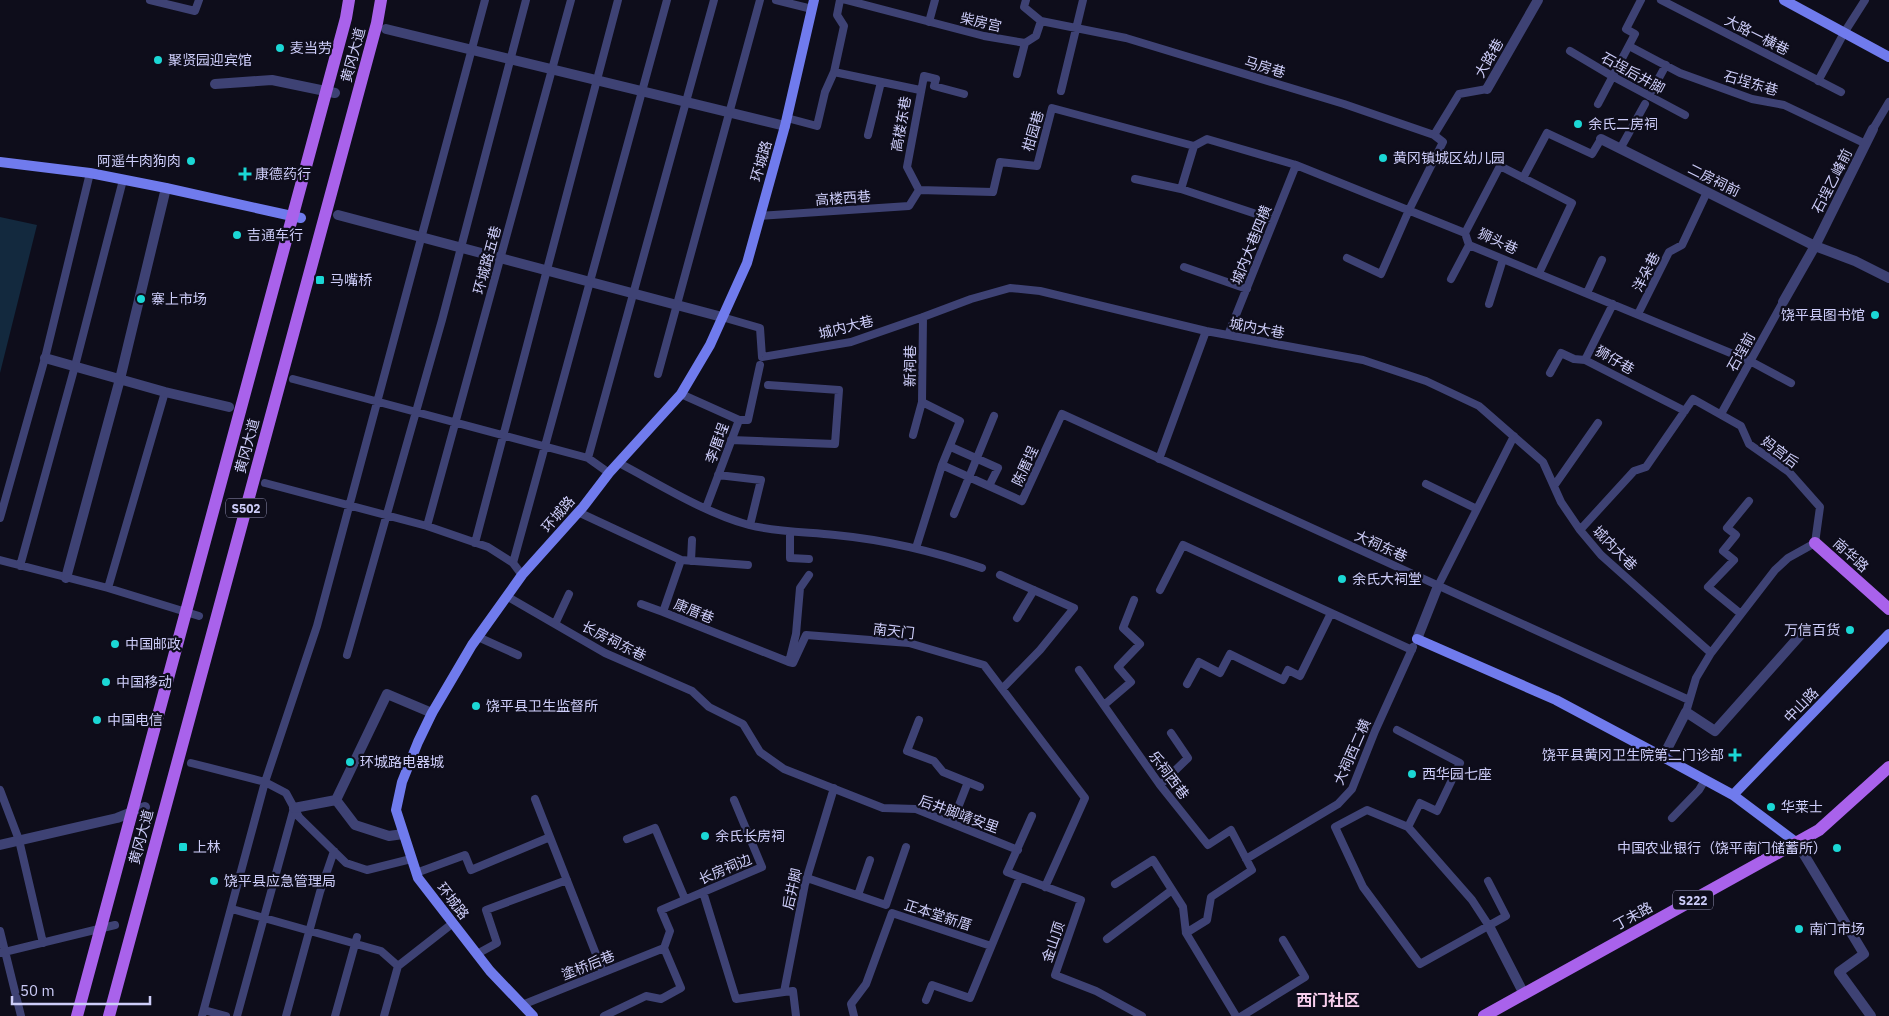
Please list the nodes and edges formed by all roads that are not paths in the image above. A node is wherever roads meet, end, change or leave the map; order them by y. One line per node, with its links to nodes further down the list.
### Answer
1 (150, 0): 2 (lane)
2 (199, 0)
3 (349, 0): 257 (main road, 黄冈大道 / S502)
4 (382, 0): 258 (main road, 黄冈大道 / S502)
5 (485, 0): 196 (lane)
6 (526, 0): 179 (lane)
7 (571, 0): 139 (lane, 环城路五巷)
8 (618, 0): 143 (lane)
9 (667, 0): 150 (lane)
10 (714, 0): 120 (lane)
11 (760, 0): 100 (lane)
12 (776, 0): 24 (lane)
13 (840, 0): 35 (lane)
14 (846, 0): 26 (lane, 柴房宫)
15 (935, 0): 26 (lane)
16 (1026, 0): 25 (lane)
17 (1083, 0): 27 (lane)
18 (1538, 0): 41 (street, 大路巷)
19 (1642, 0): 31 (lane)
20 (1661, 0): 23 (lane, 大路一横巷)
21 (1784, 0): 29 (main road)
22 (1865, 0): 29 (lane)
23 (1675, 3): 38 (lane, 大路一横巷)
24 (813, 5): 52 (main road, 环城路)
25 (1041, 21): 27 (lane, 马房巷); 30 (lane)
26 (929, 22): 30 (lane, 柴房宫)
27 (1076, 28): 43 (lane); 55 (lane, 马房巷)
28 (386, 29): 52 (street)
29 (1844, 33): 33 (main road); 38 (lane)
30 (1025, 43): 36 (lane)
31 (1629, 46): 34 (lane, 石埕东巷); 37 (lane)
32 (1570, 51): 37 (lane, 石埕后井脚)
33 (1889, 57)
34 (1666, 65): 47 (lane); 57 (lane, 石埕东巷)
35 (834, 72): 39 (lane, 高楼东巷); 52 (lane)
36 (1016, 74)
37 (1612, 76): 47 (lane, 石埕后井脚); 49 (lane)
38 (1818, 81): 44 (lane, 大路一横巷)
39 (881, 82): 42 (lane, 高楼东巷); 54 (lane)
40 (215, 84): 45 (street)
41 (1487, 89): 55 (lane, 大路巷)
42 (920, 90): 46 (lane, 高楼东巷); 68 (lane, 高楼东巷)
43 (1060, 91)
44 (1841, 92)
45 (335, 93)
46 (964, 94)
47 (1649, 96): 51 (lane, 石埕后井脚)
48 (1889, 102): 53 (lane)
49 (1598, 104)
50 (1644, 104): 59 (lane)
51 (1685, 115)
52 (786, 122): 72 (main road, 环城路)
53 (1873, 129): 57 (street, 石埕乙峰前)
54 (868, 135)
55 (1434, 135): 70 (lane, 马房巷)
56 (1601, 139): 59 (street, 二房祠前); 63 (lane)
57 (1866, 144): 77 (street, 石埕乙峰前)
58 (1194, 146): 61 (lane, 狮头巷); 67 (lane); 68 (lane, 柑园巷)
59 (1620, 149): 69 (street, 二房祠前)
60 (0, 162): 62 (main road)
61 (1296, 164): 70 (lane, 狮头巷); 74 (lane, 城内大巷四横)
62 (90, 173): 65 (main road); 95 (lane)
63 (1523, 178): 75 (lane); 82 (lane)
64 (1135, 179): 67 (lane)
65 (123, 180): 66 (main road); 99 (lane)
66 (166, 188): 73 (main road); 102 (street)
67 (1181, 189): 74 (lane)
68 (919, 190): 72 (lane, 高楼西巷)
69 (1707, 192): 77 (street, 二房祠前); 90 (lane, 洋朵巷)
70 (1409, 210): 75 (lane, 狮头巷); 78 (lane)
71 (338, 215): 91 (street)
72 (760, 216): 91 (main road, 环城路)
73 (301, 218)
74 (1274, 220): 85 (lane, 城内大巷四横)
75 (1465, 233): 76 (lane, 狮头巷)
76 (1469, 245): 79 (lane, 狮头巷); 84 (lane)
77 (1815, 246): 83 (street, 二房祠前); 87 (street, 石埕乙峰前)
78 (1347, 258)
79 (1503, 259): 82 (lane, 狮头巷); 88 (lane)
80 (1602, 260): 86 (lane)
81 (1184, 267): 85 (lane)
82 (1539, 273): 86 (lane, 狮头巷)
83 (1889, 278)
84 (1451, 279)
85 (1247, 289): 94 (lane, 城内大巷四横)
86 (1587, 293): 89 (lane, 狮头巷)
87 (1783, 302): 97 (lane, 石埕前)
88 (1489, 304)
89 (1612, 304): 90 (lane, 狮头巷); 96 (lane, 狮仔巷)
90 (1638, 314): 97 (lane, 狮头巷)
91 (722, 317): 92 (lane, 城内大巷); 107 (main road, 环城路)
92 (923, 317): 93 (lane, 城内大巷); 108 (lane, 新祠巷)
93 (1206, 332): 94 (lane, 城内大巷); 122 (lane)
94 (1228, 335): 117 (lane, 城内大巷)
95 (45, 358): 99 (street); 137 (lane)
96 (1585, 360): 101 (lane); 110 (lane, 狮仔巷)
97 (1750, 360): 104 (lane, 狮头巷); 112 (lane, 石埕前)
98 (760, 365): 114 (lane, 李厝埕)
99 (75, 366): 102 (street); 152 (lane)
100 (658, 374)
101 (1550, 374)
102 (120, 379): 106 (street); 157 (street)
103 (294, 379): 120 (lane)
104 (1791, 383)
105 (768, 385): 118 (lane)
106 (165, 392): 109 (street); 159 (lane)
107 (681, 394): 114 (lane); 123 (main road, 环城路)
108 (922, 402): 116 (lane); 119 (lane, 新祠巷)
109 (229, 407)
110 (1685, 411): 112 (lane, 妈宫后); 140 (lane)
111 (1062, 414): 122 (lane, 大祠东巷); 130 (lane, 陈厝埕)
112 (1721, 414): 144 (lane, 妈宫后)
113 (994, 416): 121 (lane)
114 (739, 420): 118 (lane, 李厝埕)
115 (1598, 424): 131 (lane)
116 (913, 435)
117 (1514, 436): 131 (lane, 城内大巷); 134 (lane)
118 (731, 440): 126 (lane, 李厝埕)
119 (950, 447): 121 (lane); 124 (lane)
120 (588, 458): 125 (lane)
121 (976, 459): 127 (lane); 130 (lane)
122 (1159, 459): 158 (lane, 大祠东巷)
123 (619, 463): 125 (main road, 环城路); 133 (lane)
124 (942, 465): 127 (lane, 陈厝埕); 145 (lane)
125 (609, 473): 135 (main road, 环城路)
126 (718, 475): 133 (lane, 李厝埕); 138 (lane)
127 (968, 477): 130 (lane, 陈厝埕); 136 (lane)
128 (265, 483): 139 (lane)
129 (1426, 484): 134 (lane)
130 (989, 486)
131 (1554, 486): 140 (lane, 城内大巷)
132 (1749, 501): 169 (lane)
133 (706, 508): 138 (lane)
134 (1477, 509): 158 (lane)
135 (578, 512): 148 (lane); 154 (main road, 环城路)
136 (954, 514)
137 (0, 518)
138 (750, 525): 141 (lane)
139 (427, 526): 143 (lane)
140 (1580, 530): 178 (lane, 城内大巷)
141 (790, 532): 145 (lane); 146 (lane)
142 (692, 540): 149 (lane)
143 (475, 543): 150 (lane)
144 (1815, 543): 166 (main road, 南华路); 169 (lane)
145 (916, 548): 153 (lane)
146 (809, 559)
147 (0, 560): 152 (lane)
148 (681, 560): 149 (lane); 167 (lane, 康厝巷)
149 (691, 561): 151 (lane)
150 (513, 563): 154 (lane)
151 (748, 565)
152 (20, 566): 157 (lane)
153 (982, 568)
154 (522, 575): 163 (main road, 环城路)
155 (809, 575): 181 (lane)
156 (1000, 575): 160 (lane)
157 (66, 578): 159 (lane)
158 (1438, 586): 176 (street); 185 (lane, 大祠东巷)
159 (108, 588): 170 (lane)
160 (1034, 590): 171 (lane); 184 (lane)
161 (1160, 590): 168 (lane)
162 (569, 594): 172 (lane)
163 (508, 597): 172 (lane, 长房祠东巷); 175 (main road, 环城路)
164 (1134, 600): 186 (lane)
165 (641, 604): 167 (lane)
166 (1889, 610)
167 (663, 612): 181 (lane, 康厝巷)
168 (1331, 613): 177 (lane); 183 (lane)
169 (1741, 614): 178 (lane)
170 (199, 616)
171 (1017, 618)
172 (555, 624): 200 (lane, 长房祠东巷)
173 (1804, 631): 187 (street)
174 (1889, 634): 202 (main road, 中山路)
175 (478, 637): 180 (lane); 188 (main road, 环城路)
176 (1417, 638): 177 (lane, 大祠西二横); 192 (main road)
177 (1412, 650): 221 (lane, 大祠西二横)
178 (1710, 653): 185 (lane)
179 (347, 654)
180 (518, 655)
181 (789, 662): 184 (lane, 南天门)
182 (1079, 670): 186 (lane, 乐祠西巷)
183 (1187, 684)
184 (1002, 689): 230 (lane, 南天门)
185 (1689, 700): 187 (lane)
186 (1104, 705): 198 (lane, 乐祠西巷)
187 (1686, 712): 192 (street)
188 (432, 713): 204 (street); 212 (main road, 环城路)
189 (919, 720): 197 (lane)
190 (1397, 730): 211 (lane)
191 (1171, 733): 198 (lane)
192 (1663, 757): 195 (main road)
193 (191, 763): 196 (lane)
194 (1889, 767): 216 (main road, 丁未路 / S222)
195 (1705, 780): 202 (main road); 209 (lane)
196 (265, 782): 207 (lane); 235 (lane)
197 (968, 782): 199 (lane); 210 (lane)
198 (1160, 785): 221 (lane, 乐祠西巷)
199 (980, 787)
200 (834, 788): 210 (lane, 后井脚靖安里); 226 (lane, 后井脚)
201 (0, 790): 215 (lane)
202 (1733, 795): 216 (main road)
203 (536, 799): 213 (lane, 塗桥后巷)
204 (336, 800): 207 (street); 212 (street)
205 (734, 800): 232 (lane, 长房祠边)
206 (145, 807): 215 (street)
207 (294, 808): 220 (lane); 260 (lane)
208 (1032, 816): 219 (lane)
209 (1672, 818)
210 (952, 823): 219 (lane, 后井脚靖安里)
211 (1408, 827): 238 (lane); 238 (lane)
212 (403, 834): 222 (main road, 环城路)
213 (550, 837): 224 (lane); 227 (lane, 塗桥后巷)
214 (627, 839): 234 (lane, 长房祠边)
215 (19, 840): 217 (street); 244 (lane)
216 (1797, 843): 252 (main road, 丁未路 / S222); 272 (street)
217 (0, 845)
218 (906, 847): 233 (lane)
219 (1018, 850): 225 (lane, 金山顶)
220 (334, 851): 222 (lane); 261 (lane)
221 (1246, 858): 240 (lane)
222 (411, 859): 224 (main road, 环城路)
223 (870, 860): 233 (lane)
224 (416, 873): 236 (main road, 环城路)
225 (1020, 877): 230 (lane, 金山顶); 245 (lane)
226 (806, 878): 233 (lane); 251 (lane, 后井脚)
227 (567, 880): 248 (lane); 250 (lane, 塗桥后巷)
228 (1488, 881): 238 (lane)
229 (1115, 884): 231 (lane)
230 (1045, 887): 268 (lane, 金山顶)
231 (1172, 890): 240 (lane); 242 (lane)
232 (702, 892): 234 (lane, 长房祠边); 251 (lane)
233 (858, 895)
234 (685, 899): 246 (lane, 长房祠边)
235 (232, 909): 249 (lane); 255 (lane)
236 (453, 924): 248 (main road, 环城路); 249 (lane)
237 (115, 925): 244 (lane)
238 (1488, 926): 252 (street)
239 (0, 931): 247 (lane)
240 (1186, 933): 269 (lane)
241 (356, 937): 262 (lane)
242 (1107, 938)
243 (1283, 940): 270 (lane)
244 (43, 943): 247 (lane)
245 (991, 946): 253 (lane); 267 (lane, 正本堂新厝)
246 (664, 948): 250 (lane, 塗桥后巷); 265 (lane)
247 (2, 952): 256 (lane)
248 (477, 954): 254 (main road, 环城路)
249 (398, 966): 263 (lane)
250 (603, 972): 254 (lane, 塗桥后巷)
251 (784, 992): 266 (lane)
252 (1524, 994): 271 (main road, 丁未路 / S222)
253 (926, 1000)
254 (522, 1005): 264 (main road, 环城路)
255 (203, 1013): 259 (lane)
256 (21, 1016)
257 (77, 1016)
258 (109, 1016)
259 (226, 1016)
260 (237, 1016)
261 (286, 1016)
262 (335, 1016)
263 (384, 1016)
264 (533, 1016)
265 (604, 1016)
266 (796, 1016)
267 (854, 1016)
268 (1142, 1016)
269 (1236, 1016)
270 (1242, 1016)
271 (1484, 1016)
272 (1871, 1016)

